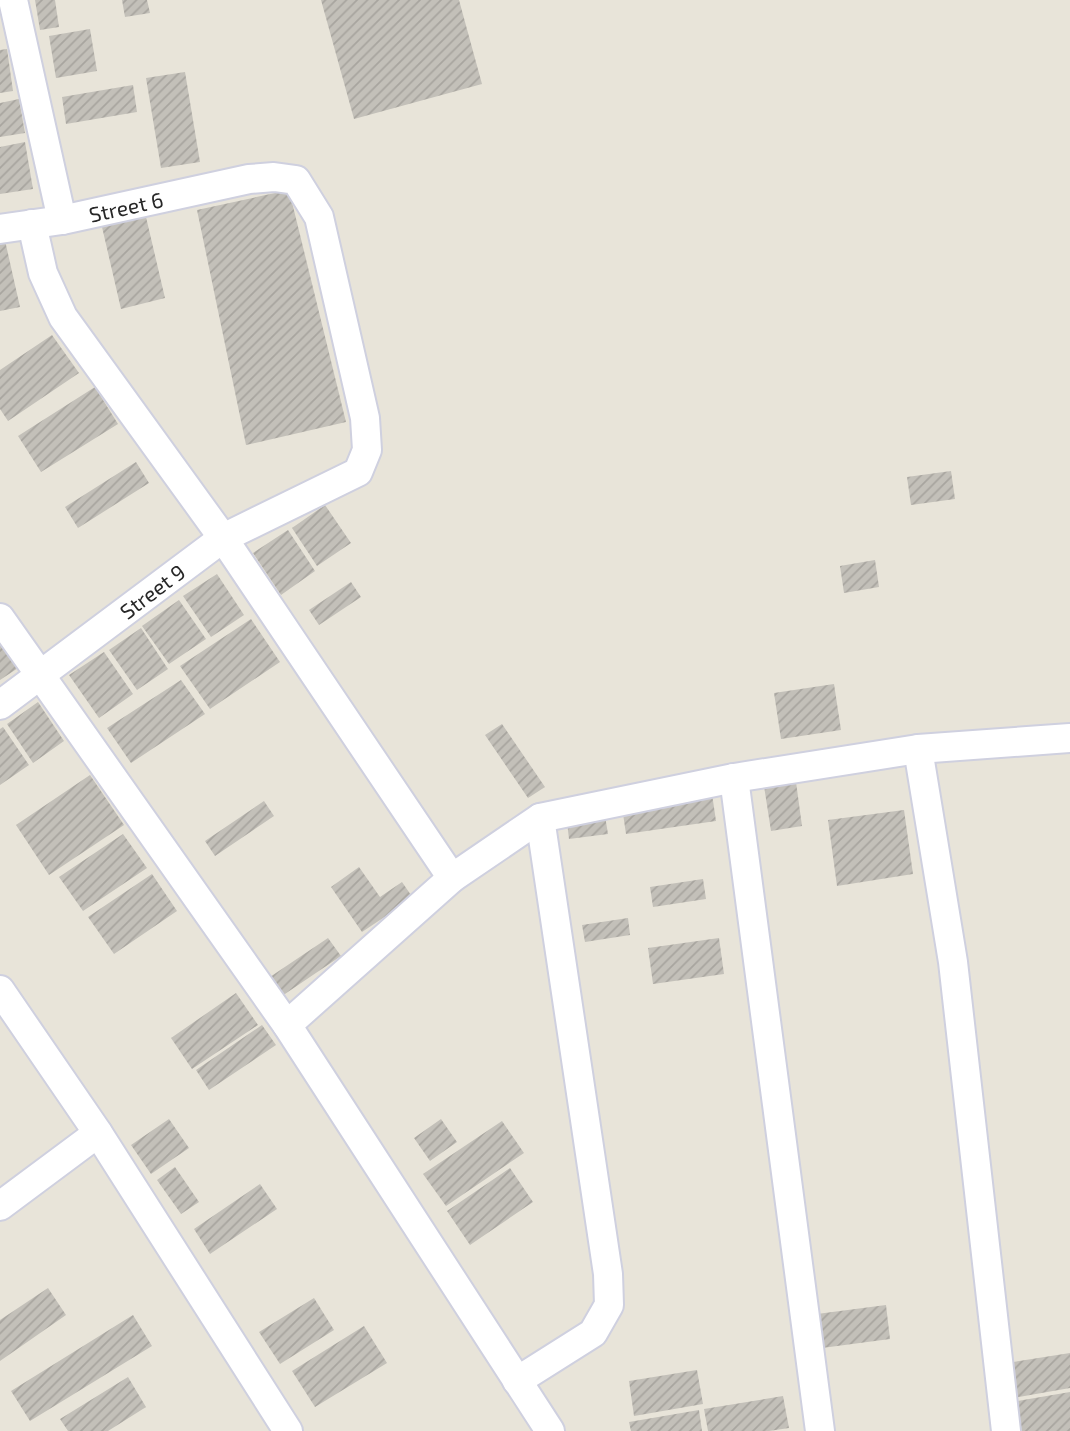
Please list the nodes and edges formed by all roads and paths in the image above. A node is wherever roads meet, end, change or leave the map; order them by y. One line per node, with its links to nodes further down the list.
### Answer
1 (13, 0): 2 (street)
2 (62, 220): 3 (street, Street 6); 5 (street, Street 6)
3 (32, 224): 4 (street, Street 6); 6 (street)
4 (0, 229)
5 (314, 494): 6 (street, Street 9)
6 (223, 538): 8 (street, Street 9); 14 (street)
7 (0, 618): 8 (street)
8 (40, 674): 9 (street, Street 9); 16 (street)
9 (0, 705)
10 (1070, 738): 11 (street)
11 (918, 749): 12 (street); 23 (street)
12 (734, 778): 13 (street); 22 (street)
13 (540, 818): 14 (street); 19 (street)
14 (453, 878): 16 (street)
15 (0, 989): 17 (street)
16 (287, 1024): 19 (street)
17 (98, 1133): 18 (street); 20 (street)
18 (0, 1206)
19 (517, 1381): 21 (street)
20 (288, 1431)
21 (550, 1431)
22 (820, 1431)
23 (1006, 1431)

